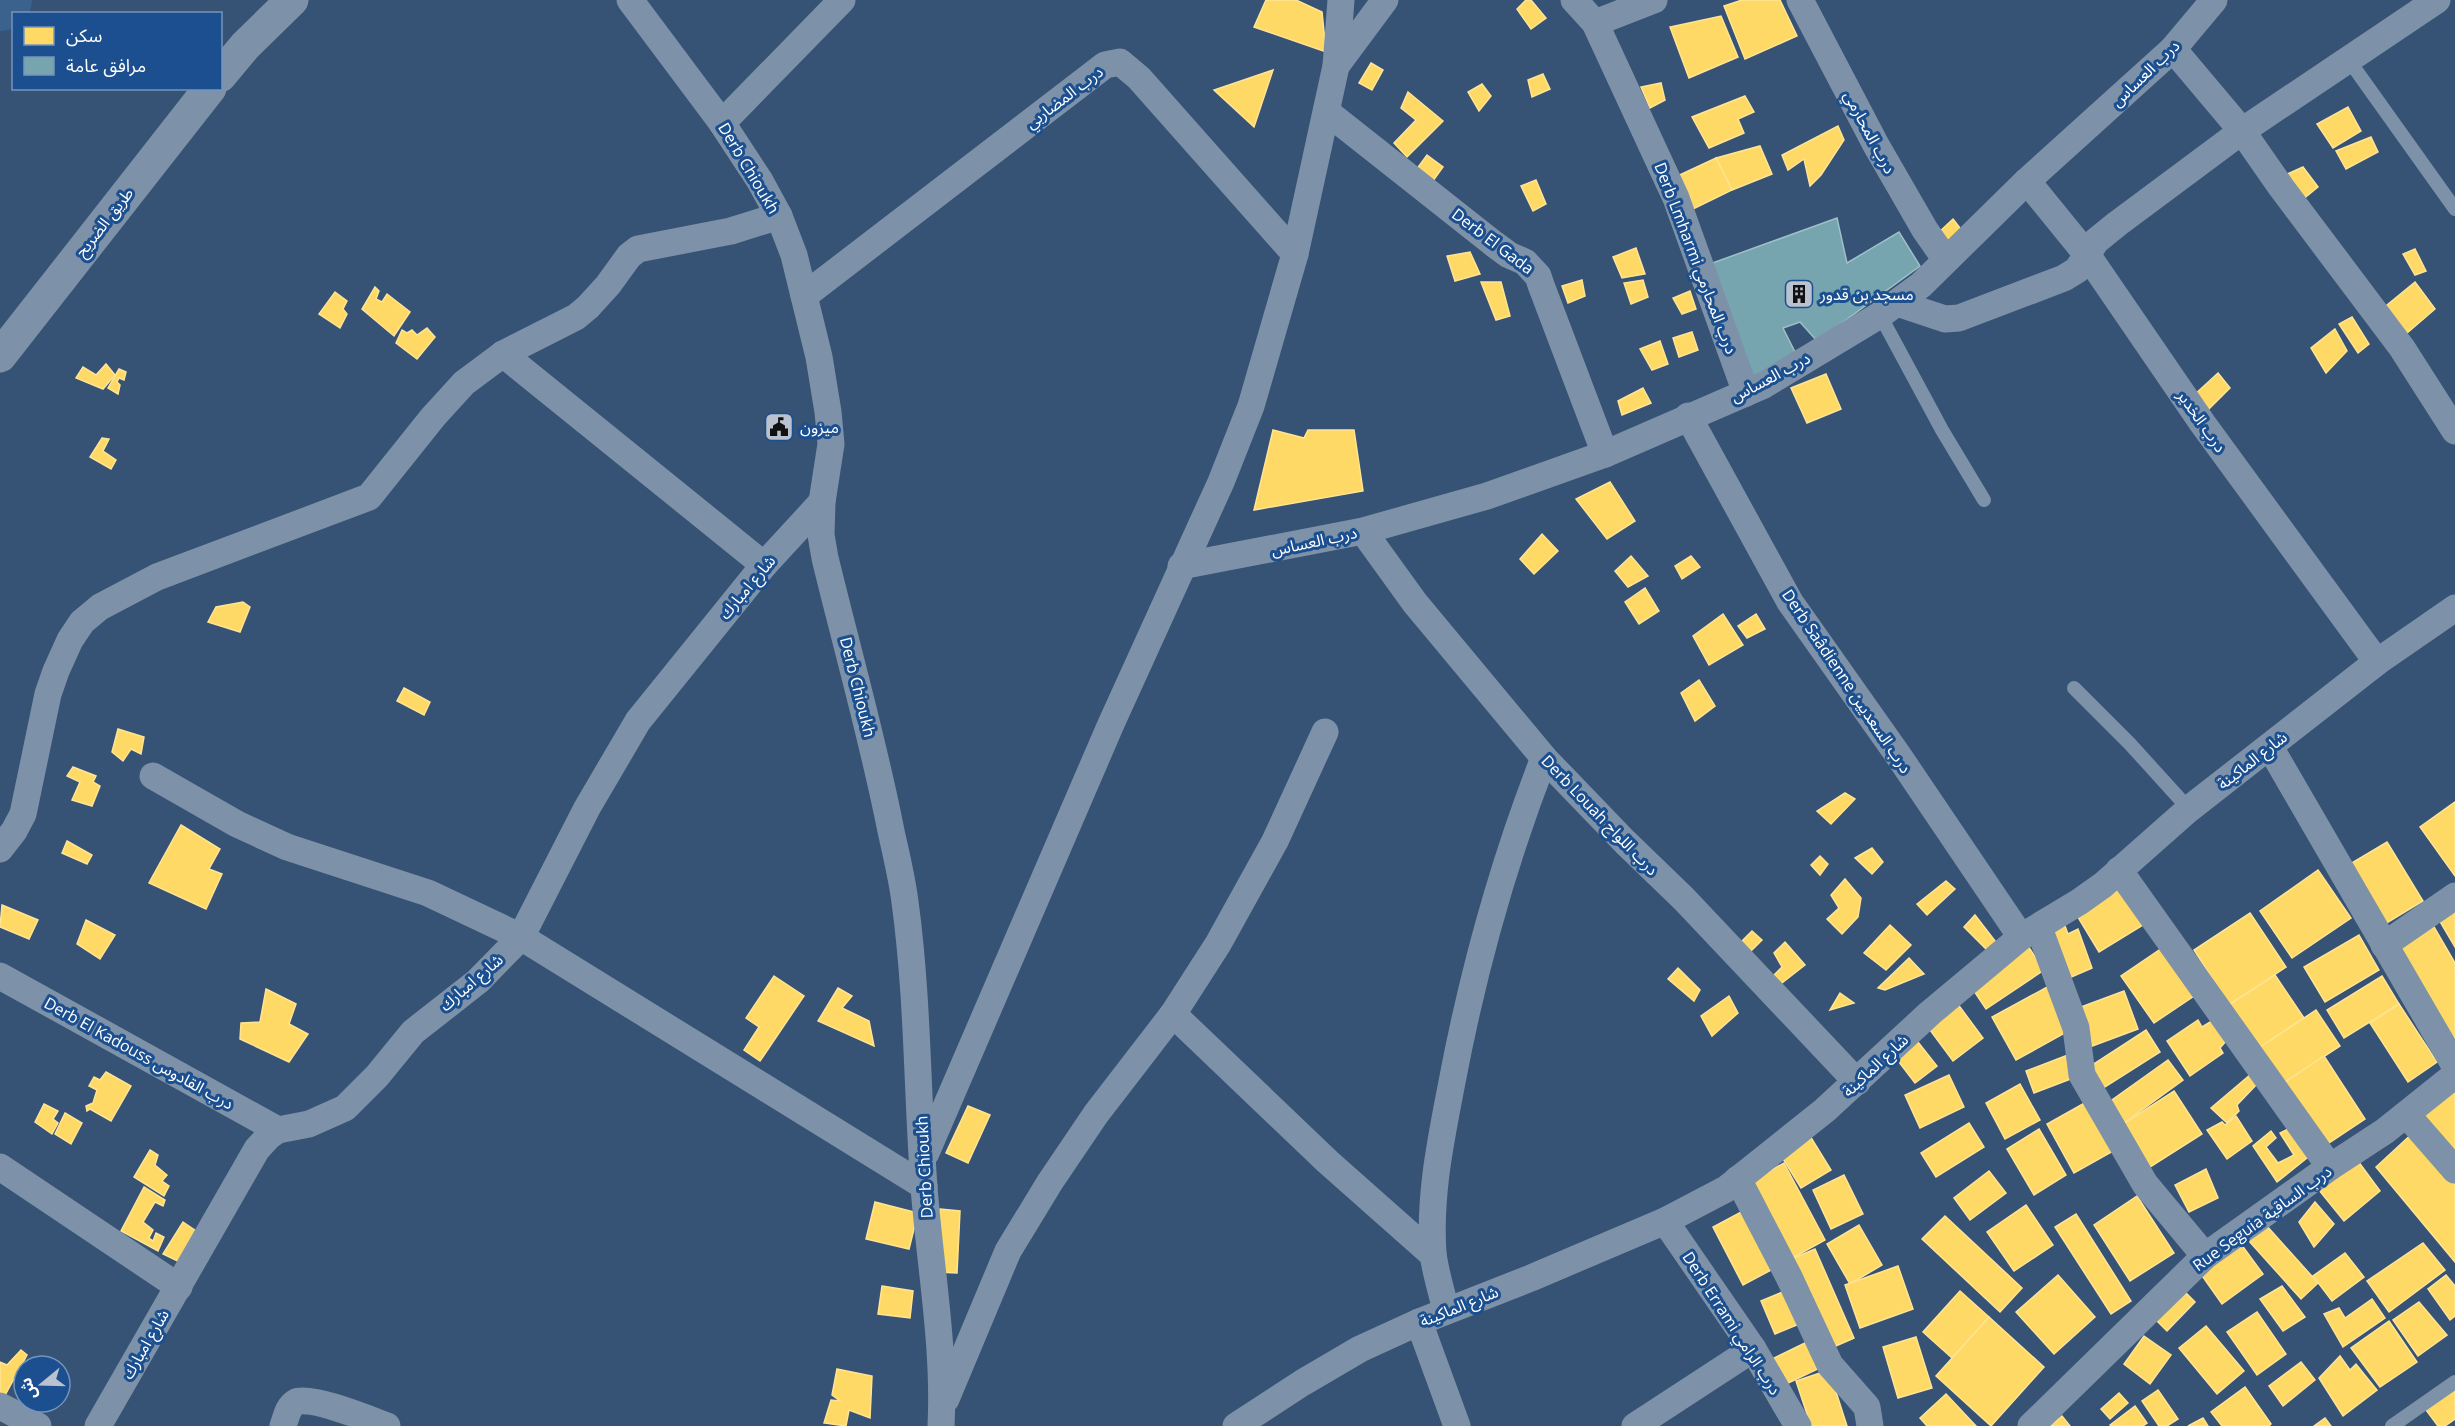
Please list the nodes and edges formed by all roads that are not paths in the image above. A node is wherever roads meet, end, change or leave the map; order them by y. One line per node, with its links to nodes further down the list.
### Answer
1 (292, 0): 15 (street)
2 (630, 0): 18 (street, Derb Chioukh)
3 (842, 0): 18 (street)
4 (1341, 0): 14 (street)
5 (1385, 0): 14 (street)
6 (1574, 0): 11 (street, Derb Lmharmi درب المحارمي)
7 (1654, 0): 11 (street)
8 (1800, 0): 25 (street, درب المحارمي)
9 (2214, 0): 12 (street, درب العساس)
10 (2437, 0): 13 (street)
11 (1595, 23): 30 (street, Derb Lmharmi درب المحارمي)
12 (2173, 49): 19 (street); 20 (street, درب العساس)
13 (2348, 59): 19 (street); 21 (lane)
14 (1336, 66): 17 (street)
15 (222, 74)
16 (208, 90): 29 (street, طريق الضريح)
17 (1327, 112): 23 (street); 33 (street, Derb El Gada)
18 (722, 123): 22 (street, Derb Chioukh)
19 (2242, 131): 24 (street); 32 (street)
20 (2027, 181): 24 (street, درب الخدير); 25 (street, درب العساس)
21 (2455, 209)
22 (779, 216): 26 (street, Derb Chioukh); 28 (street)
23 (1295, 254): 26 (street, درب المضاربي); 38 (street)
24 (2088, 256): 27 (street); 40 (street, درب الخدير)
25 (1946, 260): 27 (street, درب العساس)
26 (804, 296): 35 (street, Derb Chioukh)
27 (1889, 309): 30 (street, درب العساس); 34 (lane)
28 (503, 354): 37 (street); 47 (street)
29 (0, 356)
30 (1746, 393): 31 (street, درب العساس)
31 (1688, 416): 33 (street, درب العساس); 50 (street, Derb Saâdienne درب السعديين)
32 (2455, 430)
33 (1605, 454): 36 (street, درب العساس)
34 (1983, 500)
35 (822, 502): 37 (street, شارع امبارك); 60 (street, Derb Chioukh)
36 (1363, 531): 38 (street, درب العساس); 44 (street, Derb Louah درب اللواح)
37 (764, 565): 51 (street, شارع امبارك)
38 (1181, 566): 60 (street)
39 (2455, 608): 40 (street, شارع الماكينة)
40 (2377, 662): 43 (street, شارع الماكينة)
41 (2074, 688): 46 (lane)
42 (1325, 732): 54 (street)
43 (2270, 747): 46 (street, شارع الماكينة); 52 (street)
44 (1544, 758): 57 (street, Derb Louah درب اللواح); 67 (street)
45 (153, 776): 51 (street)
46 (2189, 809): 48 (street, شارع الماكينة)
47 (0, 849)
48 (2119, 870): 50 (street, شارع الماكينة); 62 (street)
49 (2455, 896): 52 (street)
50 (2030, 933): 57 (street, شارع الماكينة); 68 (street, Derb Saâdienne درب السعديين)
51 (520, 937): 59 (street, شارع امبارك); 65 (street)
52 (2384, 945): 55 (street)
53 (0, 976): 59 (street, Derb El Kadouss درب القادوس)
54 (1173, 1014): 67 (street); 75 (street)
55 (2455, 1066)
56 (2455, 1076): 58 (street, Rue Seguia درب الساقية)
57 (1857, 1082): 64 (street, شارع الماكينة)
58 (2407, 1115): 62 (street, Rue Seguia درب الساقية); 63 (street)
59 (278, 1130): 69 (street, شارع امبارك)
60 (923, 1159): 65 (street, Derb Chioukh)
61 (0, 1167): 69 (street)
62 (2330, 1167): 68 (street, Rue Seguia درب الساقية)
63 (2455, 1170)
64 (1738, 1179): 66 (street, شارع الماكينة); 84 (street)
65 (924, 1186): 75 (street, Derb Chioukh)
66 (1665, 1221): 70 (street, شارع الماكينة); 72 (street, Derb Errami درب الرامي)
67 (1433, 1256): 70 (street)
68 (2205, 1256): 85 (street, Rue Seguia درب الساقية)
69 (179, 1287): 77 (street, شارع امبارك)
70 (1446, 1311): 71 (street, شارع الماكينة)
71 (1419, 1322): 80 (street, شارع الماكينة); 81 (street)
72 (1753, 1349): 82 (street); 83 (street, Derb Errami درب الرامي)
73 (2455, 1382): 86 (lane)
74 (0, 1406): 76 (street)
75 (941, 1417)
76 (38, 1426)
77 (98, 1426)
78 (282, 1426): 79 (street)
79 (387, 1426)
80 (1236, 1426)
81 (1457, 1426)
82 (1635, 1426)
83 (1798, 1426)
84 (1870, 1426)
85 (2031, 1426)
86 (2392, 1426)

